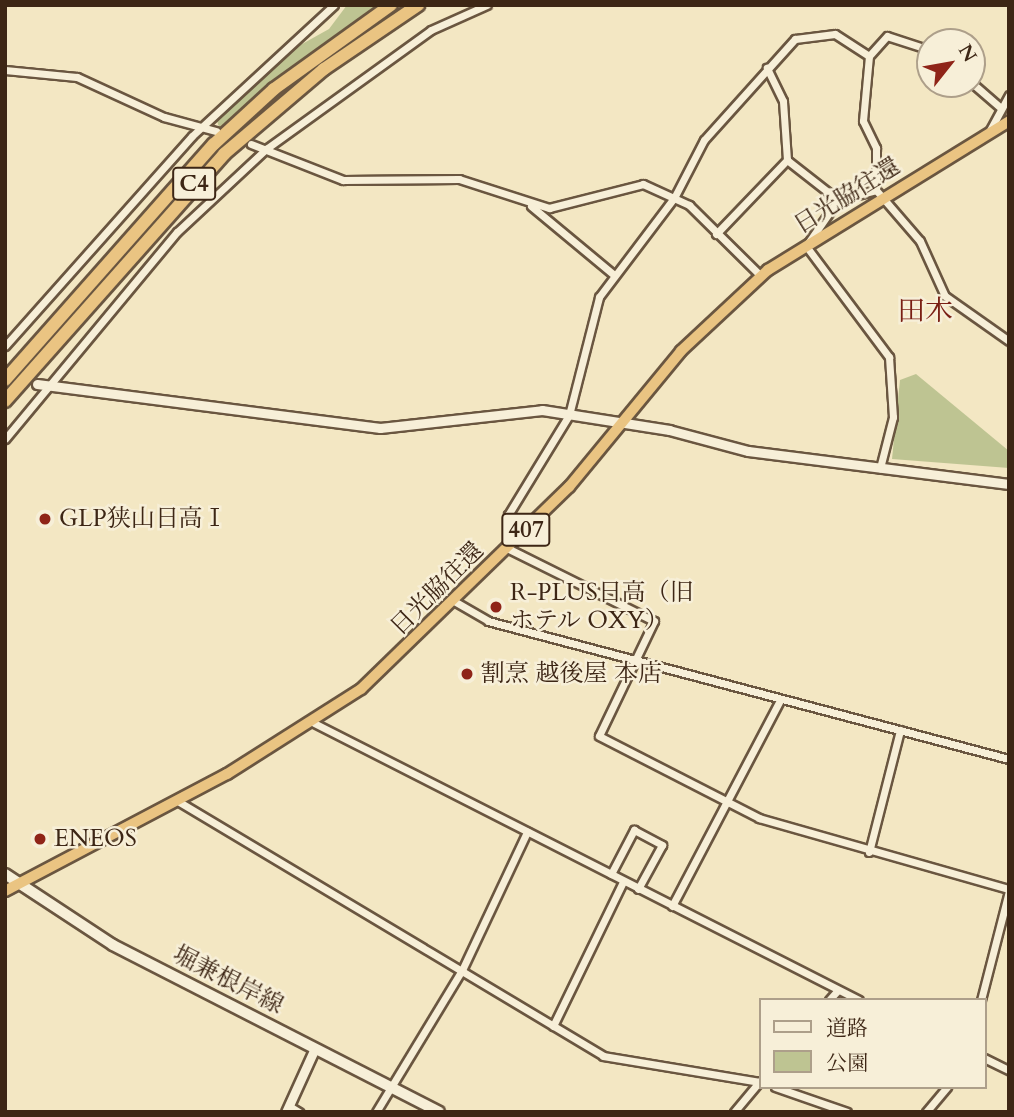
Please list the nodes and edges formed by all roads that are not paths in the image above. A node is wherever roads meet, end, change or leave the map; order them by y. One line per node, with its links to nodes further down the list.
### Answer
1 (334, 5): 13 (street)
2 (391, 5): 29 (highway, C4)
3 (418, 5): 32 (highway, C4)
4 (487, 5): 17 (street)
5 (916, 45): 6 (street)
6 (869, 55): 7 (street); 19 (street)
7 (767, 68): 18 (street); 20 (street)
8 (5, 70): 13 (street)
9 (1009, 94): 11 (street)
10 (986, 95): 11 (street)
11 (1001, 108): 15 (street)
12 (1009, 121): 15 (highway, 日光脇往還 / 407)
13 (203, 127): 14 (street); 28 (street)
14 (216, 131)
15 (989, 133): 19 (highway, 日光脇往還 / 407)
16 (251, 144): 17 (street)
17 (266, 149): 22 (street); 31 (street)
18 (787, 160): 21 (street); 23 (street)
19 (879, 194): 21 (street); 24 (highway, 日光脇往還 / 407); 27 (street)
20 (674, 198): 22 (street); 23 (street); 25 (street)
21 (838, 200): 24 (street)
22 (530, 206): 25 (street)
23 (716, 234): 26 (street)
24 (806, 246): 26 (highway, 日光脇往還 / 407); 36 (street)
25 (614, 275): 33 (street)
26 (761, 276): 34 (highway, 日光脇往還 / 407)
27 (1009, 341)
28 (5, 346)
29 (5, 380)
30 (37, 384): 31 (street)
31 (51, 386): 33 (street); 35 (street)
32 (5, 401)
33 (569, 415): 34 (street); 38 (street)
34 (622, 423): 36 (street); 38 (highway, 日光脇往還 / 407)
35 (5, 439)
36 (880, 468): 37 (street)
37 (1009, 484)
38 (522, 534): 39 (highway, 日光脇往還 / 407)
39 (509, 548): 40 (highway, 日光脇往還 / 407); 41 (street)
40 (454, 601): 41 (street); 43 (highway, 日光脇往還 / 407)
41 (635, 661): 42 (street); 47 (street)
42 (780, 700): 44 (street); 47 (street)
43 (314, 723): 46 (highway, 日光脇往還 / 407); 48 (street)
44 (900, 730): 45 (street); 49 (street)
45 (1009, 759)
46 (176, 800): 53 (highway, 日光脇往還 / 407); 58 (street)
47 (726, 802): 49 (street); 57 (street)
48 (527, 832): 51 (street); 58 (street)
49 (869, 852): 55 (street)
50 (5, 874): 53 (main road, 堀兼根岸線)
51 (611, 874): 52 (street); 54 (street)
52 (623, 882): 54 (street); 63 (street)
53 (18, 884): 56 (highway, 日光脇往還 / 407); 64 (main road, 堀兼根岸線)
54 (638, 890): 57 (street)
55 (1009, 890): 62 (street)
56 (5, 891)
57 (672, 906): 59 (street)
58 (462, 970): 63 (street); 69 (street)
59 (838, 990): 60 (street); 61 (street)
60 (831, 998)
61 (855, 998)
62 (982, 998)
63 (553, 1026): 67 (street)
64 (315, 1048): 69 (main road, 堀兼根岸線); 72 (street)
65 (986, 1059): 66 (street)
66 (1009, 1069)
67 (758, 1082)
68 (758, 1084): 76 (street)
69 (391, 1087): 74 (street); 75 (main road, 堀兼根岸線)
70 (781, 1089): 77 (street)
71 (945, 1089): 78 (street)
72 (287, 1109): 73 (street)
73 (299, 1112)
74 (376, 1112)
75 (439, 1112)
76 (734, 1112)
77 (847, 1112)
78 (926, 1112)

